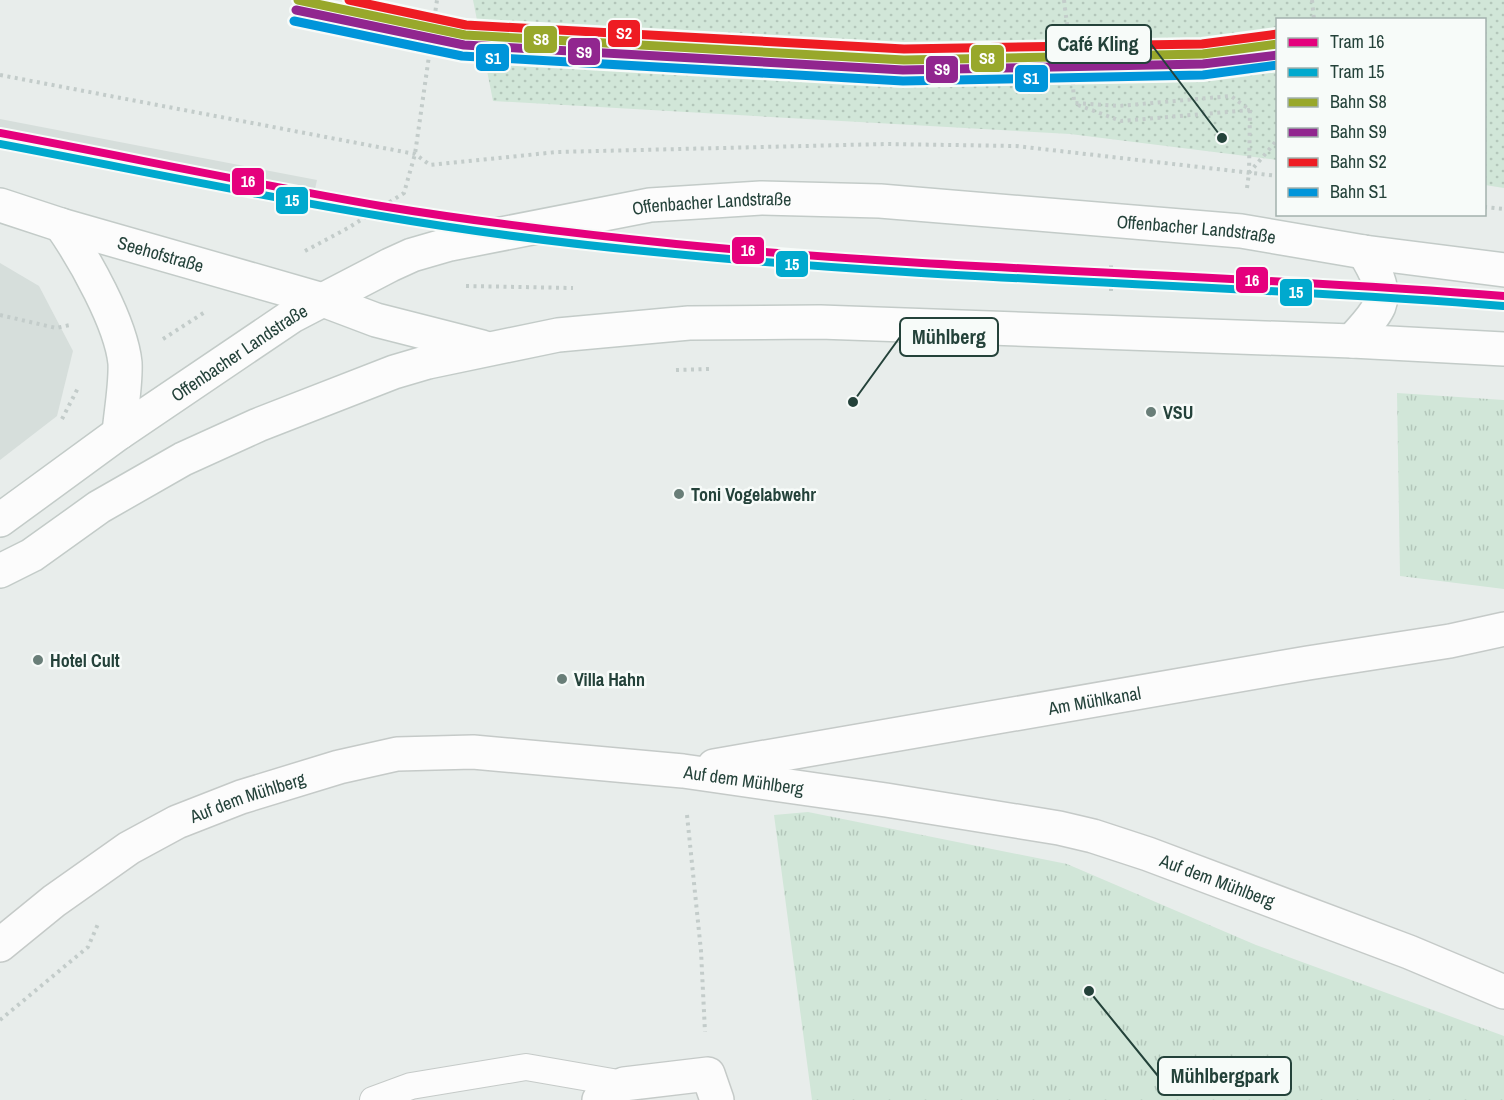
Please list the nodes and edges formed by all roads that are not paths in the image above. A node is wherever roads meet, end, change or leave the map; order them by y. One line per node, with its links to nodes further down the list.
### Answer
1 (0, 205): 2 (main road, Seehofstraße)
2 (61, 225): 5 (main road, Seehofstraße); 9 (main road)
3 (1364, 252): 4 (main road, Offenbacher Landstraße); 5 (main road, Offenbacher Landstraße); 6 (main road)
4 (1504, 270)
5 (323, 300): 8 (main road, Seehofstraße); 9 (main road, Offenbacher Landstraße)
6 (1352, 341): 7 (main road); 8 (main road)
7 (1504, 349)
8 (493, 350): 11 (main road)
9 (119, 433): 10 (main road, Offenbacher Landstraße)
10 (0, 520)
11 (0, 571)
12 (1504, 629): 13 (main road, Am Mühlkanal)
13 (683, 771): 14 (main road, Auf dem Mühlberg); 15 (main road, Auf dem Mühlberg)
14 (0, 945)
15 (1504, 992)
16 (712, 1087): 17 (main road)
17 (611, 1092): 18 (lane)
18 (373, 1100)

